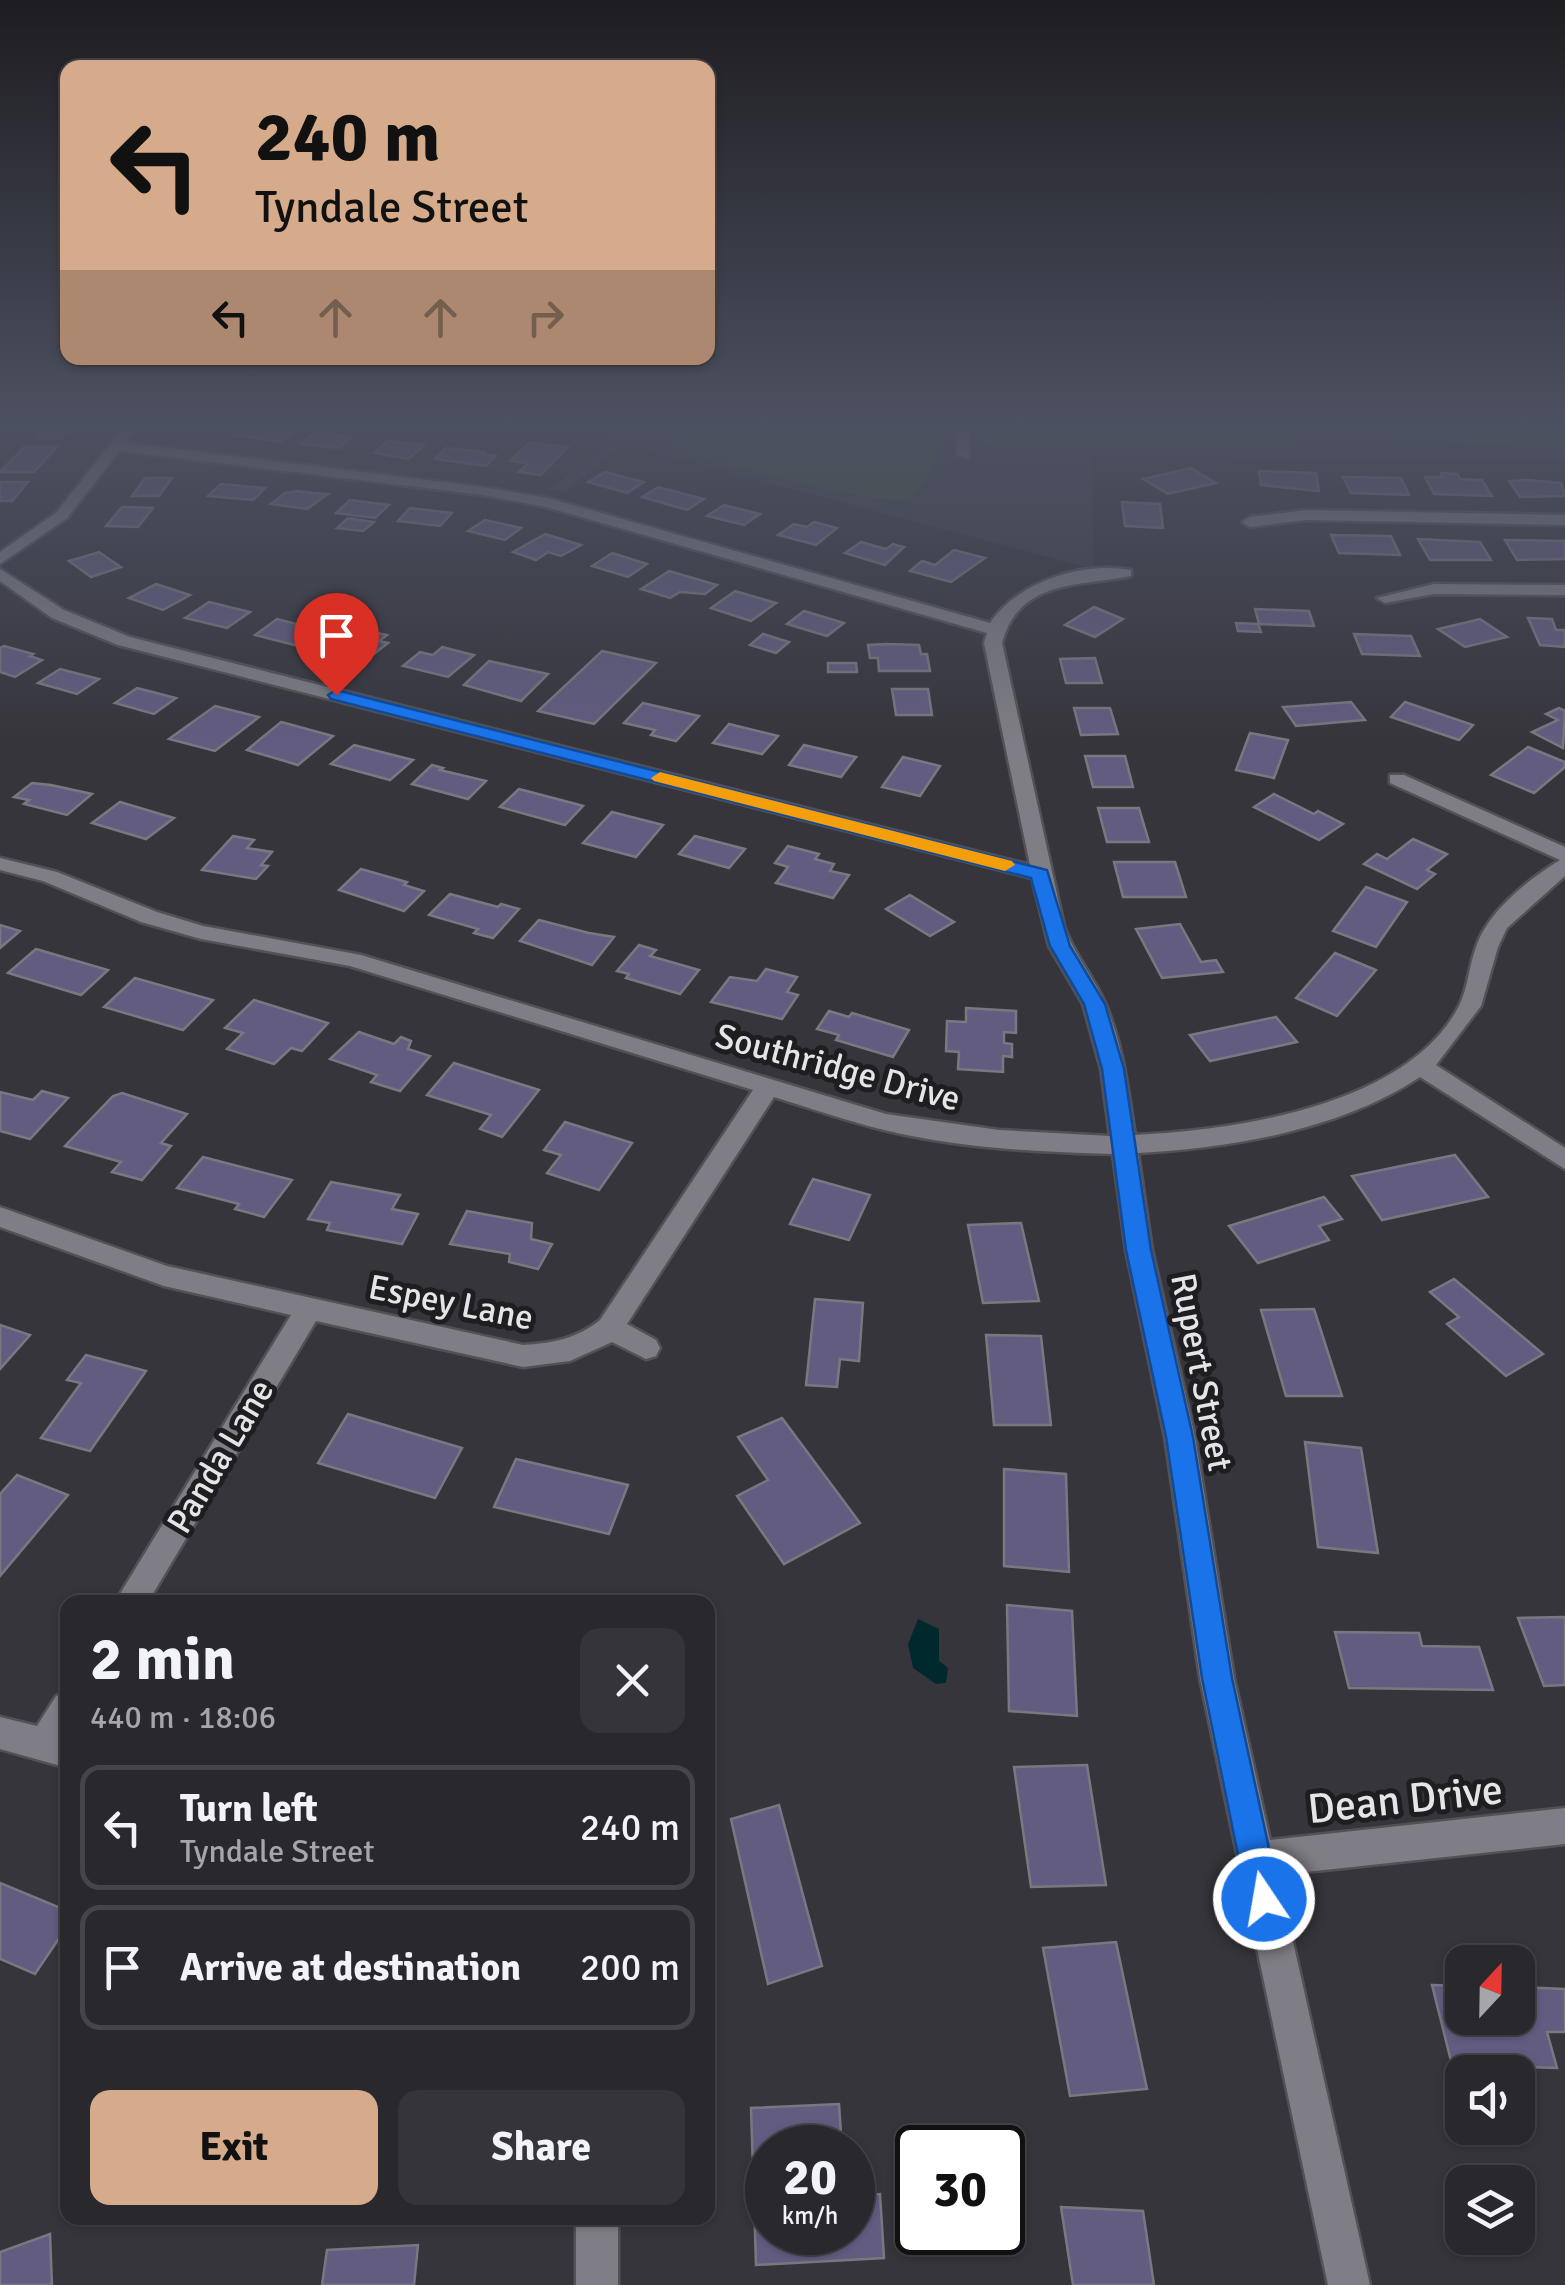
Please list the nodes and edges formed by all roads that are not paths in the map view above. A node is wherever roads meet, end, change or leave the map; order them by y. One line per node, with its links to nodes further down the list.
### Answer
1 (38, 532): 3 (street)
2 (649, 532): 8 (street)
3 (0, 558)
4 (1126, 573): 8 (street)
5 (0, 574): 13 (street)
6 (1565, 590): 7 (street)
7 (1385, 598)
8 (994, 630): 13 (street, Rupert Street)
9 (1397, 779): 10 (street)
10 (1565, 854)
11 (0, 864): 15 (street, Southridge Drive)
12 (1565, 865): 14 (street, Southridge Drive)
13 (1040, 874): 16 (street, Rupert Street)
14 (1419, 1065): 16 (street, Southridge Drive); 17 (street)
15 (767, 1088): 16 (street, Southridge Drive); 20 (street, Espey Lane)
16 (1124, 1145): 26 (street, Rupert Street)
17 (1565, 1160)
18 (0, 1217): 19 (street, Espey Lane)
19 (308, 1309): 20 (street, Espey Lane); 22 (street, Panda Lane)
20 (610, 1328): 21 (street)
21 (646, 1348)
22 (135, 1595)
23 (0, 1733): 24 (street)
24 (56, 1748)
25 (1565, 1826): 26 (street, Dean Drive)
26 (1255, 1860): 29 (street, Rupert Street)
27 (597, 2225): 28 (street)
28 (596, 2285)
29 (1349, 2285)

